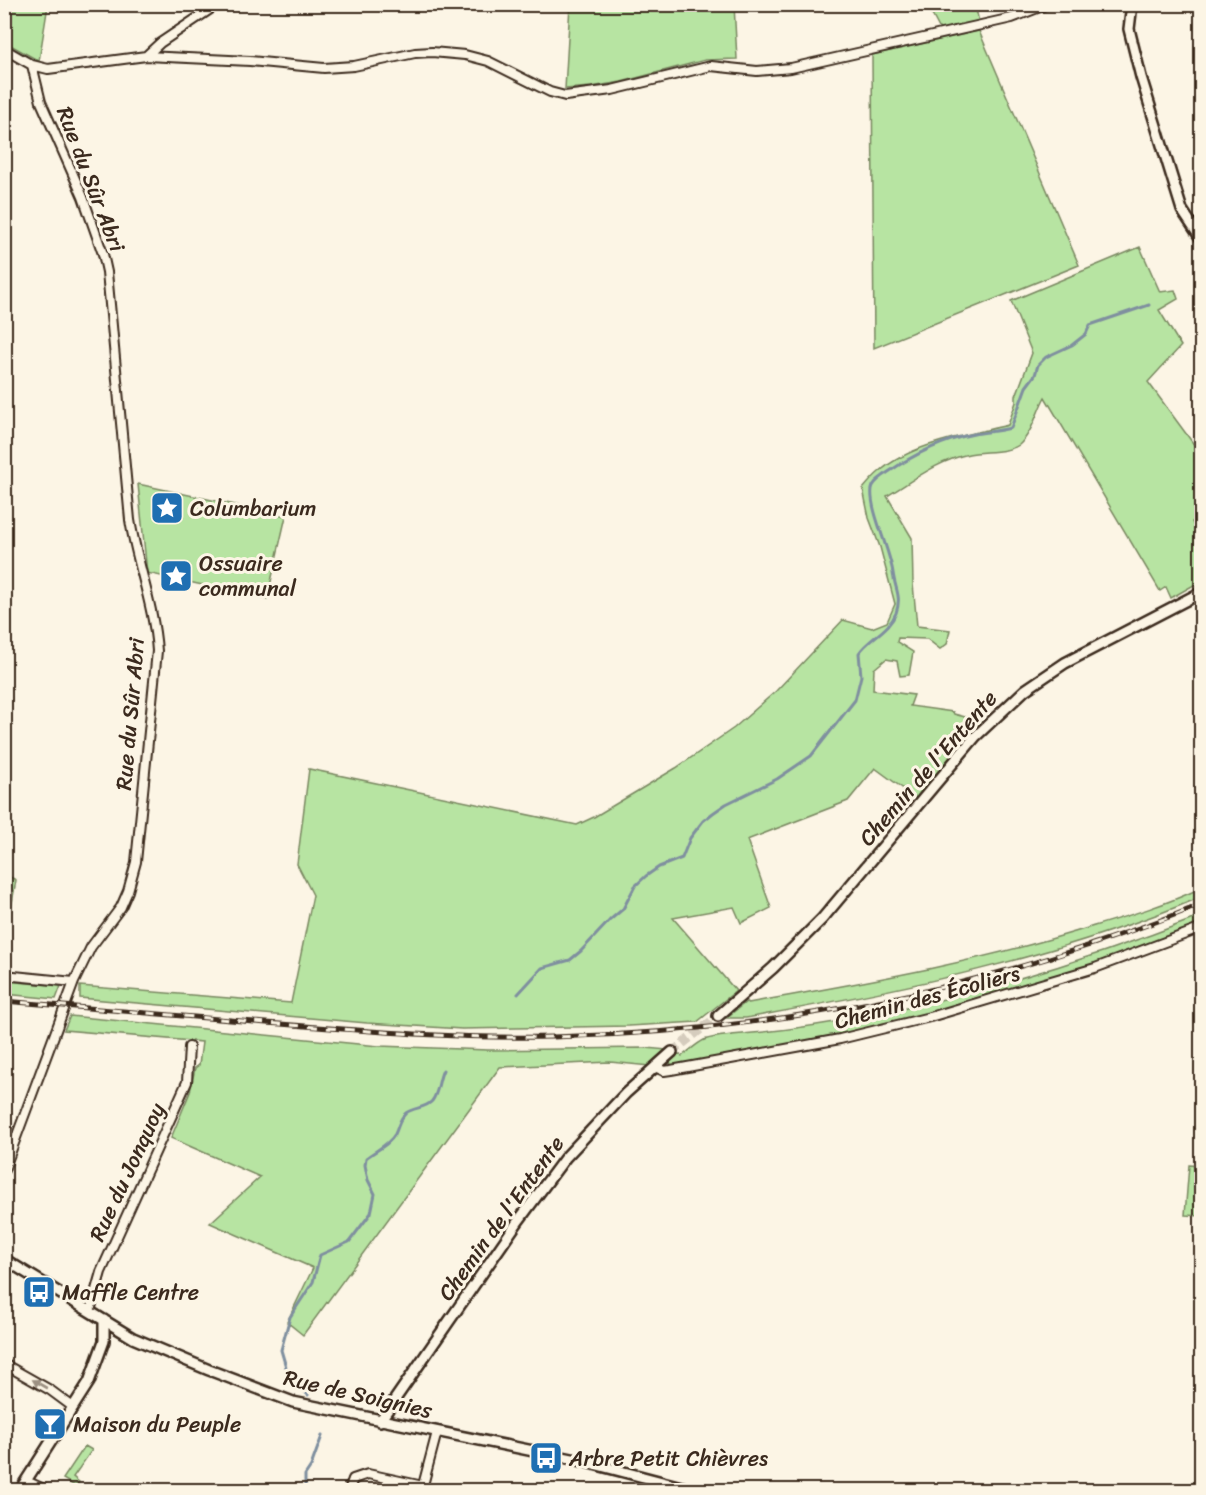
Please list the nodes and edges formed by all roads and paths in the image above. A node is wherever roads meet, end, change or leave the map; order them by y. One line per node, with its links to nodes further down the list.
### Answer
1 (218, 4): 5 (street)
2 (1048, 4): 5 (street)
3 (1129, 6): 7 (street)
4 (4, 49): 6 (street)
5 (146, 56): 6 (street)
6 (32, 65): 11 (street, Rue du Sûr Abri)
7 (1202, 240)
8 (1202, 592): 12 (street, Chemin de l'Entente)
9 (1202, 928): 15 (street, Chemin des Écoliers)
10 (4, 975): 11 (street)
11 (74, 982): 16 (street, Rue du Sûr Abri)
12 (718, 1016)
13 (189, 1047): 18 (street, Rue du Jonquoy)
14 (672, 1052): 15 (street, Chemin de l'Entente)
15 (655, 1067): 24 (street, Chemin de l'Entente)
16 (4, 1170)
17 (4, 1259): 18 (street, Rue de Soignies)
18 (90, 1311): 19 (street, Rue de Soignies)
19 (104, 1320): 20 (street, Rue de Soignies); 21 (street)
20 (118, 1329): 21 (street); 24 (street, Rue de Soignies)
21 (104, 1341): 23 (street)
22 (4, 1364): 23 (street, one-way to 22)
23 (73, 1407): 26 (street)
24 (380, 1421): 25 (street, Rue de Soignies)
25 (437, 1432): 27 (street); 31 (street, Rue de Soignies)
26 (26, 1480): 28 (street); 29 (street)
27 (422, 1488): 30 (street)
28 (20, 1491)
29 (46, 1491)
30 (349, 1491)
31 (693, 1491)

